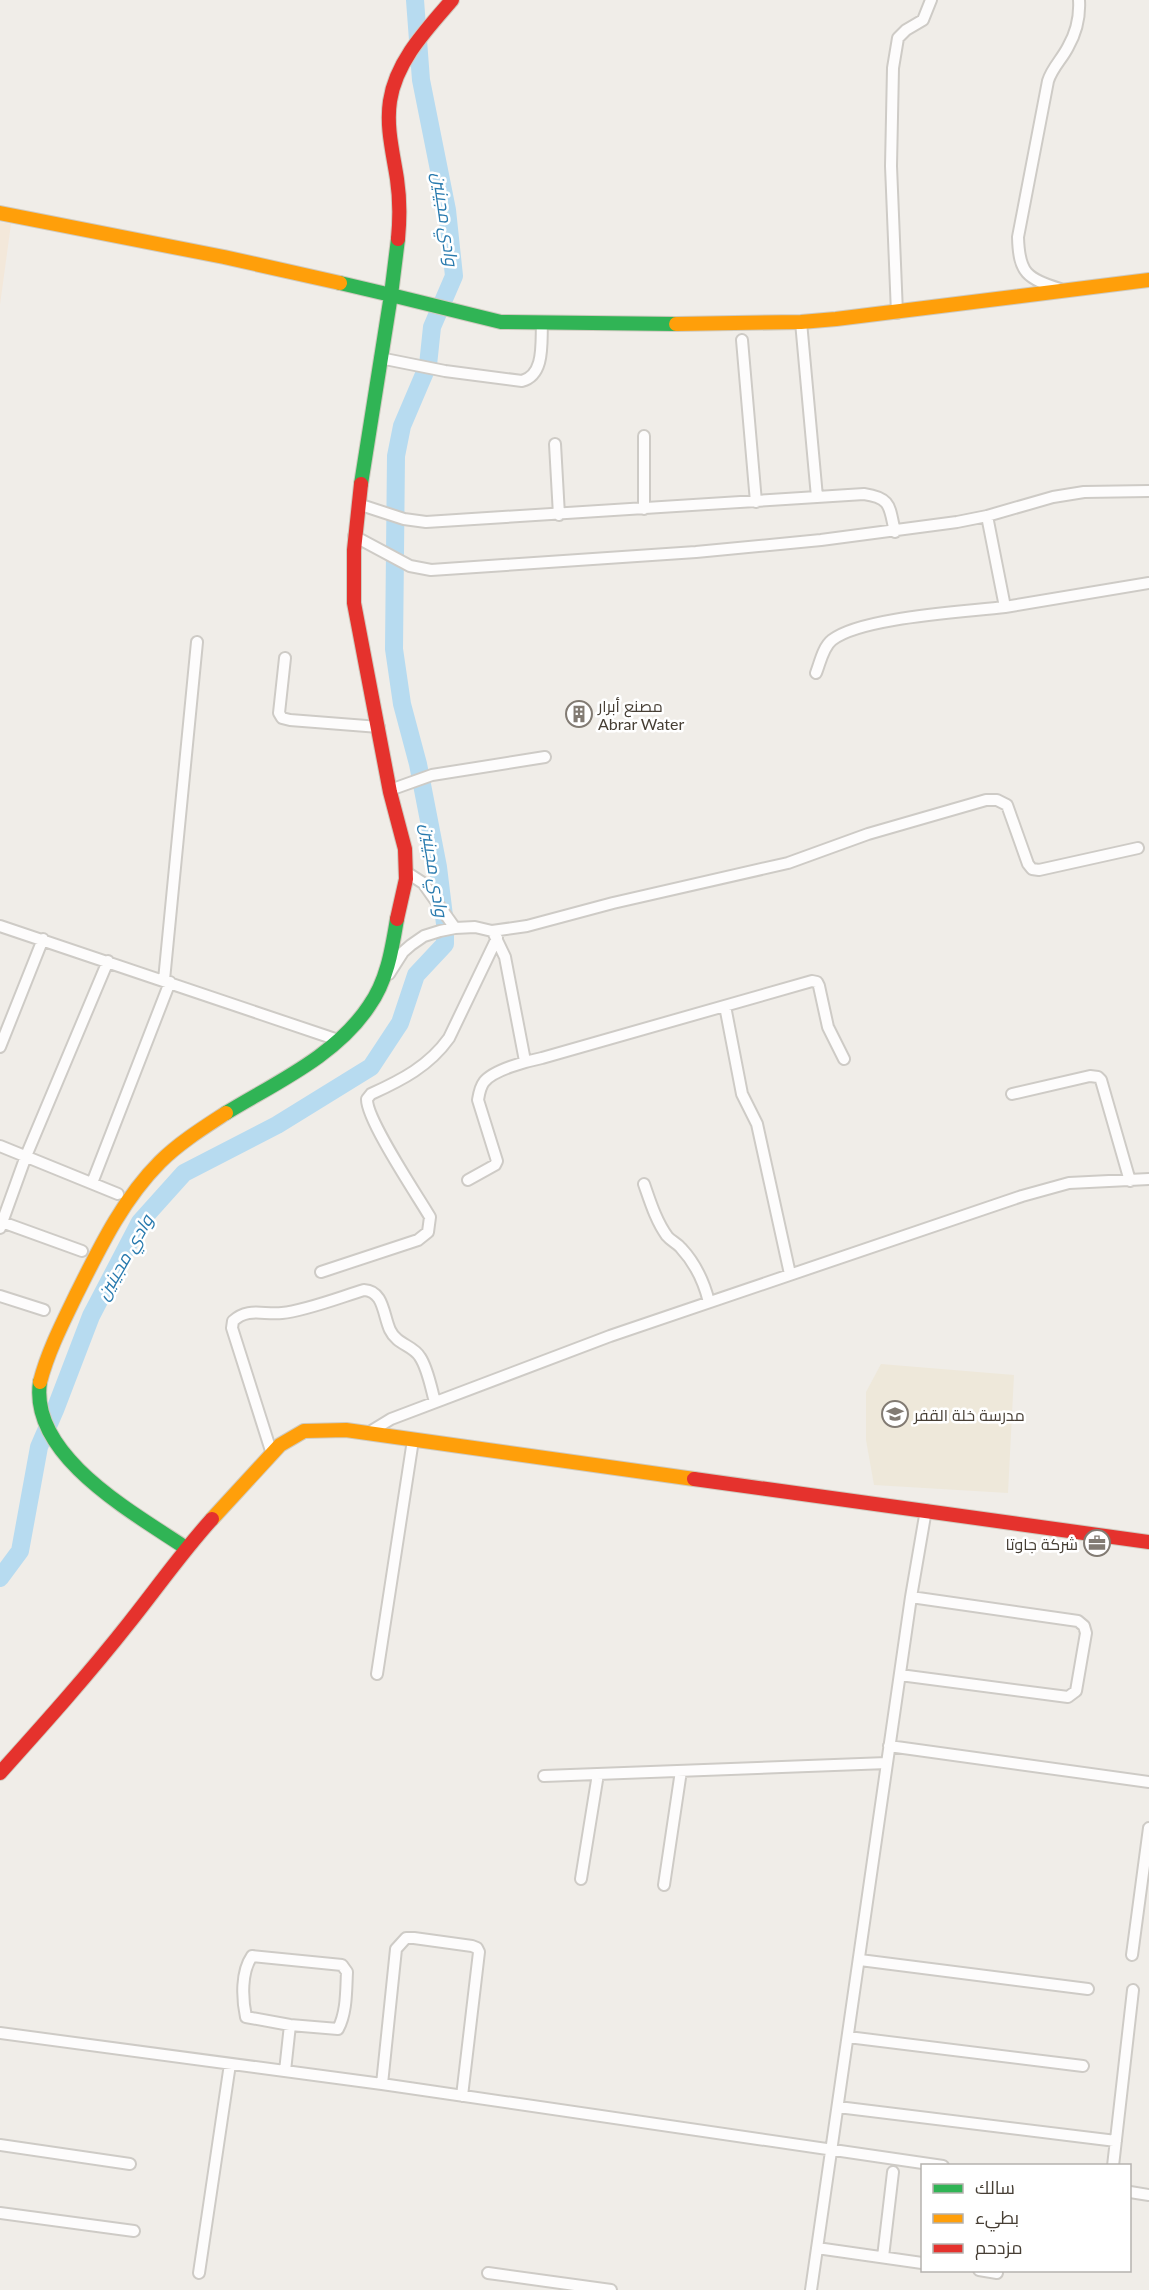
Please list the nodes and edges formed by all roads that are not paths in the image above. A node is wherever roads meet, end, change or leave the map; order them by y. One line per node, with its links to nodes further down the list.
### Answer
1 (452, 0): 7 (street)
2 (931, 0): 8 (street)
3 (1079, 0): 6 (street)
4 (0, 213): 7 (street)
5 (1149, 280): 6 (street)
6 (1065, 291): 8 (street)
7 (391, 295): 10 (street); 12 (street)
8 (897, 313): 9 (street)
9 (801, 322): 10 (street); 16 (street)
10 (542, 323): 12 (street)
11 (742, 340): 17 (street)
12 (380, 358): 18 (street)
13 (644, 436): 19 (street)
14 (555, 444): 20 (street)
15 (1149, 491): 21 (street)
16 (817, 497): 17 (street); 22 (street)
17 (756, 502): 19 (street)
18 (358, 504): 20 (street); 23 (street)
19 (644, 509): 20 (street)
20 (559, 515)
21 (987, 516): 22 (street); 25 (street)
22 (895, 532): 23 (street)
23 (354, 536): 29 (street)
24 (1149, 582): 25 (street)
25 (1005, 607): 28 (street)
26 (197, 642): 39 (street)
27 (285, 658): 29 (street)
28 (816, 673)
29 (379, 727): 31 (street)
30 (546, 757): 31 (street)
31 (396, 787): 33 (street)
32 (1138, 848): 36 (street)
33 (406, 872): 35 (street); 40 (street)
34 (0, 926): 37 (street)
35 (455, 928): 36 (street); 40 (street)
36 (494, 934): 45 (street); 57 (street)
37 (44, 939): 38 (street); 43 (street)
38 (108, 961): 39 (street); 48 (street)
39 (167, 981): 42 (street); 52 (street)
40 (383, 982): 42 (street)
41 (725, 1006): 44 (street); 45 (street); 58 (street)
42 (338, 1040): 68 (street)
43 (0, 1047)
44 (844, 1059)
45 (525, 1061): 49 (street)
46 (1012, 1094): 51 (street)
47 (0, 1146): 48 (street)
48 (26, 1156): 52 (street); 55 (street)
49 (468, 1179)
50 (1149, 1179): 51 (street)
51 (1130, 1181): 58 (street)
52 (92, 1183): 54 (street)
53 (644, 1184): 60 (street)
54 (118, 1194)
55 (1, 1225): 56 (street)
56 (82, 1251)
57 (321, 1272)
58 (790, 1274): 60 (street)
59 (0, 1296): 61 (street)
60 (709, 1302): 62 (street)
61 (44, 1310)
62 (435, 1402): 63 (street); 65 (street)
63 (368, 1433): 64 (street); 65 (street)
64 (413, 1440): 66 (street); 70 (street)
65 (272, 1454): 68 (street)
66 (926, 1510): 67 (street); 69 (street)
67 (1149, 1542)
68 (186, 1548): 75 (street)
69 (911, 1598): 71 (street); 71 (street)
70 (377, 1674)
71 (900, 1675): 72 (street)
72 (889, 1746): 73 (street); 78 (street)
73 (887, 1763): 74 (street); 83 (street)
74 (681, 1771): 76 (street); 81 (street)
75 (0, 1773)
76 (598, 1774): 77 (street); 80 (street)
77 (544, 1776)
78 (1149, 1782)
79 (1149, 1828): 82 (street)
80 (581, 1879)
81 (664, 1886)
82 (1132, 1955)
83 (860, 1960): 84 (street); 88 (street)
84 (1088, 1989)
85 (1133, 1990): 95 (street)
86 (290, 2025): 86 (street); 91 (street)
87 (0, 2033): 89 (street)
88 (848, 2037): 90 (street); 94 (street)
89 (230, 2064): 91 (street); 110 (street)
90 (1083, 2066)
91 (285, 2071): 92 (street)
92 (382, 2084): 93 (street); 93 (street)
93 (462, 2096): 97 (street)
94 (838, 2108): 95 (street); 97 (street)
95 (1116, 2141): 100 (street)
96 (0, 2145): 98 (street)
97 (831, 2150): 99 (street); 106 (street)
98 (130, 2164)
99 (929, 2164)
100 (1113, 2164)
101 (893, 2172): 107 (street)
102 (1131, 2192): 103 (street)
103 (1149, 2195)
104 (0, 2213): 105 (street)
105 (134, 2232)
106 (817, 2248): 107 (street); 114 (street)
107 (883, 2257): 108 (street)
108 (921, 2263)
109 (988, 2272): 111 (street)
110 (199, 2273)
111 (997, 2273)
112 (488, 2274): 113 (street)
113 (611, 2290)
114 (811, 2290)

